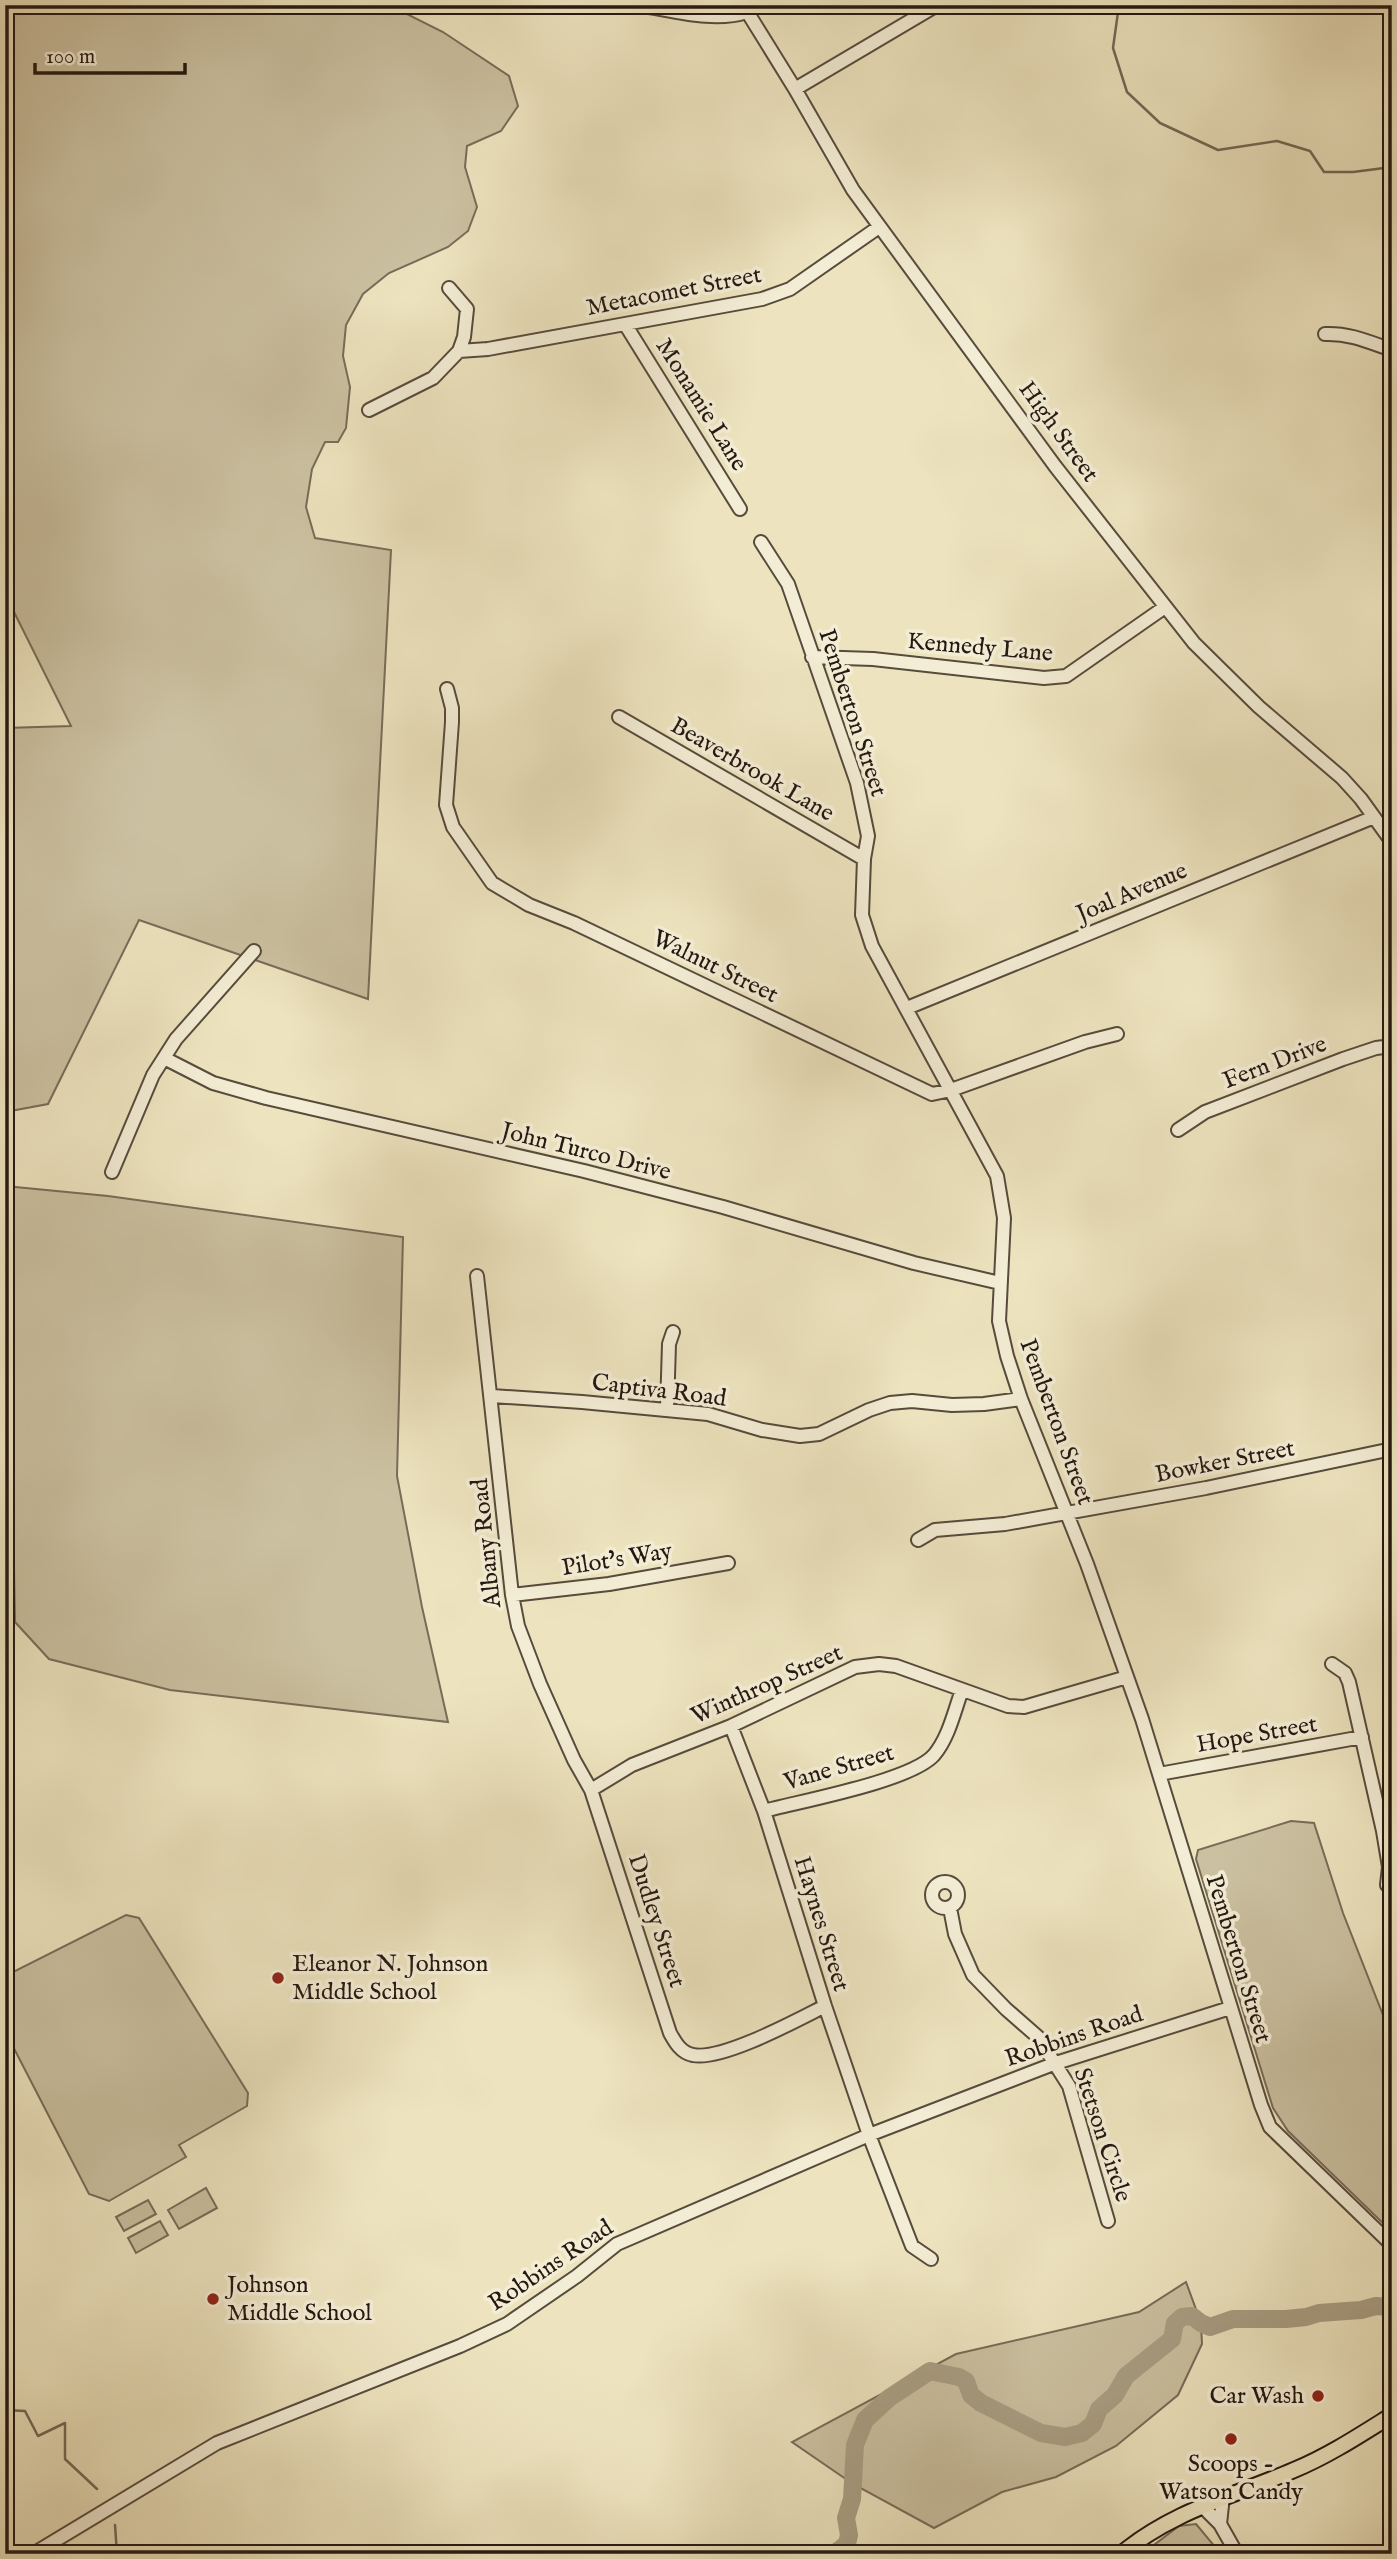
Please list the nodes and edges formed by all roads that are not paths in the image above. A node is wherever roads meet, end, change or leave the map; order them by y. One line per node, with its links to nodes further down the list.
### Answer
1 (637, 5): 3 (street)
2 (937, 5): 4 (street)
3 (745, 9): 4 (street, High Street)
4 (795, 89): 5 (street, High Street)
5 (879, 227): 7 (street, Metacomet Street); 14 (street, High Street)
6 (449, 288): 9 (street)
7 (625, 324): 9 (street, Metacomet Street); 12 (street, Monamie Lane)
8 (1325, 334): 10 (street)
9 (459, 351): 11 (street)
10 (1392, 351)
11 (369, 410)
12 (740, 509)
13 (761, 542): 15 (street, Pemberton Street)
14 (1165, 607): 15 (street, Kennedy Lane); 18 (street, High Street)
15 (812, 657): 20 (street, Pemberton Street)
16 (447, 689): 26 (street, Walnut Street)
17 (619, 717): 20 (street, Beaverbrook Lane)
18 (1374, 817): 19 (street, High Street); 22 (street, Joal Avenue)
19 (1392, 842)
20 (864, 859): 22 (street, Pemberton Street)
21 (254, 951): 25 (street)
22 (907, 1008): 26 (street, Pemberton Street)
23 (1117, 1034): 26 (street, Walnut Street)
24 (1392, 1046): 27 (street, Fern Drive)
25 (164, 1058): 28 (street); 30 (street, John Turco Drive)
26 (951, 1090): 30 (street, Pemberton Street)
27 (1178, 1130)
28 (112, 1172)
29 (477, 1276): 32 (street, Albany Road)
30 (1000, 1283): 33 (street, Pemberton Street)
31 (673, 1332): 34 (street)
32 (492, 1396): 34 (street, Captiva Road); 39 (street, Albany Road)
33 (1021, 1399): 34 (street, Captiva Road); 36 (street, Pemberton Street)
34 (667, 1409)
35 (1392, 1449): 36 (street, Bowker Street)
36 (1066, 1513): 37 (street, Bowker Street); 41 (street, Pemberton Street)
37 (918, 1540)
38 (728, 1563): 39 (street, Pilot's Way)
39 (512, 1595): 46 (street, Albany Road)
40 (1332, 1664): 44 (street)
41 (1127, 1677): 42 (street, Winthrop Street); 45 (street, Pemberton Street)
42 (962, 1690): 43 (street, Winthrop Street); 47 (street, Vane Street)
43 (731, 1726): 46 (street, Winthrop Street); 47 (street, Haynes Street)
44 (1362, 1737): 45 (street, Hope Street); 48 (street)
45 (1159, 1774): 52 (street, Pemberton Street)
46 (591, 1790): 51 (street, Dudley Street)
47 (764, 1811): 51 (street, Haynes Street)
48 (1387, 1830): 49 (street)
49 (1387, 1885)
50 (950, 1908): 53 (street, Stetson Circle)
51 (825, 2007): 54 (street, Haynes Street)
52 (1230, 2008): 53 (street, Robbins Road); 56 (street, Pemberton Street)
53 (1056, 2063): 54 (street, Robbins Road); 55 (street, Stetson Circle)
54 (869, 2135): 57 (street, Haynes Street); 62 (street, Robbins Road)
55 (1108, 2221)
56 (1392, 2245)
57 (931, 2259)
58 (1392, 2415): 59 (main road)
59 (1223, 2496): 60 (main road); 61 (street)
60 (1201, 2505): 61 (street); 63 (main road)
61 (1220, 2524): 64 (street)
62 (33, 2554)
63 (1121, 2554)
64 (1237, 2554)

